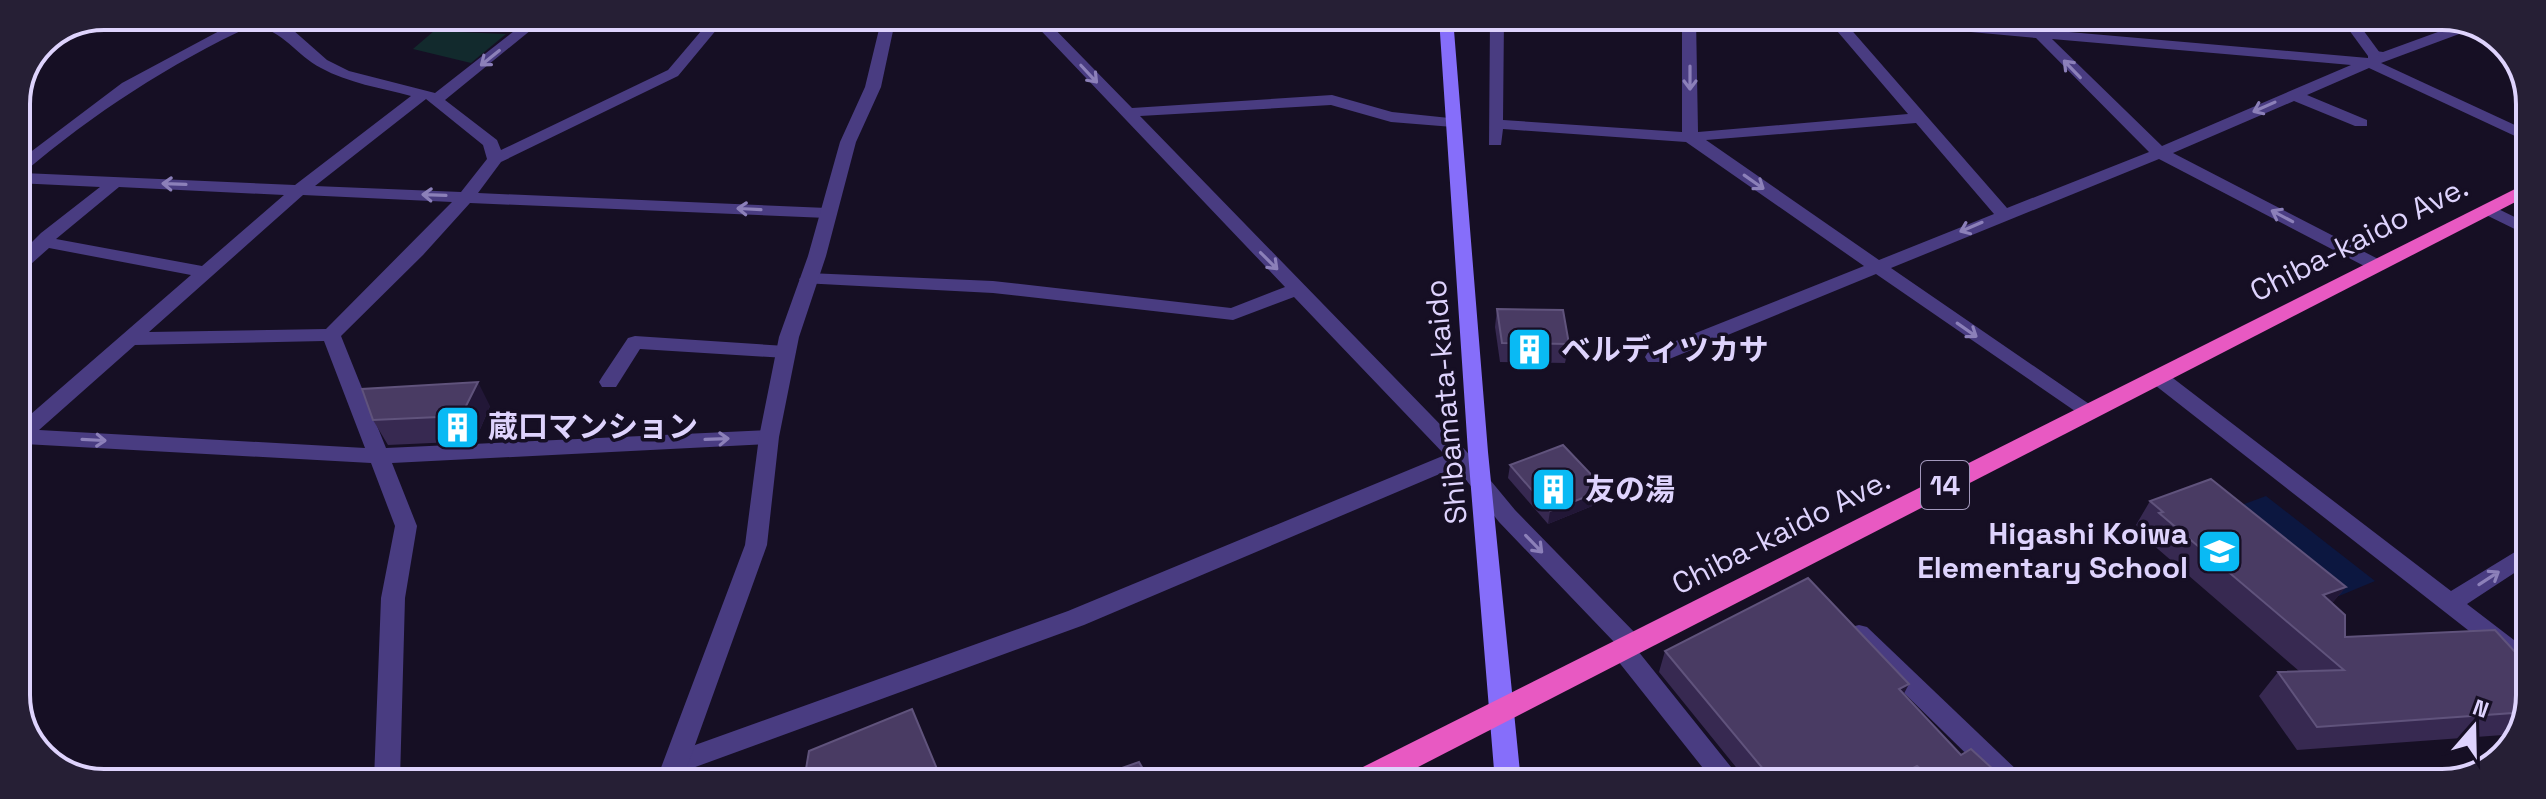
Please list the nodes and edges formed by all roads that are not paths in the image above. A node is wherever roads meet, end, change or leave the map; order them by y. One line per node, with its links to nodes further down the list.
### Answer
1 (239, 30): 27 (street)
2 (282, 30): 17 (street)
3 (522, 30): 17 (street, one-way to 17)
4 (709, 30): 28 (street)
5 (886, 30): 35 (street)
6 (1047, 30): 18 (street, one-way to 18)
7 (1447, 30): 20 (main road, Shibamata-kaido)
8 (1497, 30): 22 (street)
9 (1689, 30): 24 (street, one-way to 24)
10 (1843, 30): 19 (street)
11 (2039, 30): 26 (street, one-way to 11)
12 (2075, 30): 15 (street)
13 (2354, 30): 15 (street)
14 (2453, 31): 15 (street)
15 (2371, 60): 16 (street); 23 (street)
16 (2292, 94): 21 (street); 26 (street, one-way to 26)
17 (430, 96): 28 (street); 31 (street)
18 (1126, 114): 20 (street); 44 (street, one-way to 44)
19 (1918, 118): 24 (street); 36 (street)
20 (1453, 122): 57 (main road, Shibamata-kaido)
21 (2361, 123)
22 (1498, 124): 24 (street); 25 (street)
23 (2516, 131)
24 (1690, 137): 41 (street, one-way to 41)
25 (1495, 142)
26 (2160, 153): 36 (street); 40 (street, one-way to 26)
27 (30, 159)
28 (495, 159): 33 (street)
29 (30, 179): 30 (street)
30 (116, 182): 31 (street, one-way to 30); 38 (street)
31 (300, 189): 33 (street, one-way to 31); 42 (street)
32 (2516, 195): 34 (highway, Chiba-kaido Ave. / 14)
33 (469, 196): 35 (street, one-way to 33); 45 (street)
34 (2488, 209): 37 (street); 40 (highway, Chiba-kaido Ave. / 14)
35 (827, 213): 43 (street)
36 (2003, 214): 41 (street, one-way to 41)
37 (2516, 224)
38 (45, 242): 39 (street); 42 (street)
39 (30, 255)
40 (2376, 265): 49 (highway, Chiba-kaido Ave. / 14)
41 (1876, 267): 48 (street); 51 (street, one-way to 51)
42 (205, 272): 46 (street)
43 (808, 279): 44 (street); 47 (street)
44 (1297, 289): 56 (street)
45 (331, 335): 46 (street); 55 (street)
46 (131, 339): 52 (street)
47 (786, 352): 50 (street); 53 (street)
48 (1655, 357)
49 (2158, 377): 51 (highway, Chiba-kaido Ave. / 14); 59 (street)
50 (609, 382)
51 (2088, 413): 61 (highway, Chiba-kaido Ave. / 14)
52 (30, 426)
53 (769, 437): 55 (street, one-way to 53); 65 (street)
54 (30, 438): 55 (street, one-way to 55)
55 (380, 456): 64 (street)
56 (1460, 457): 57 (street); 66 (street)
57 (1483, 485): 61 (street, one-way to 61); 63 (main road, Shibamata-kaido)
58 (2516, 560): 59 (street, one-way to 58)
59 (2451, 603): 62 (street)
60 (1837, 612): 70 (street)
61 (1626, 646): 63 (highway, Chiba-kaido Ave. / 14); 69 (street)
62 (2516, 654)
63 (1503, 708): 67 (highway, Chiba-kaido Ave. / 14); 68 (main road, Shibamata-kaido)
64 (387, 769)
65 (672, 769)
66 (686, 769)
67 (1386, 769)
68 (1507, 769)
69 (1720, 769)
70 (1999, 769)

